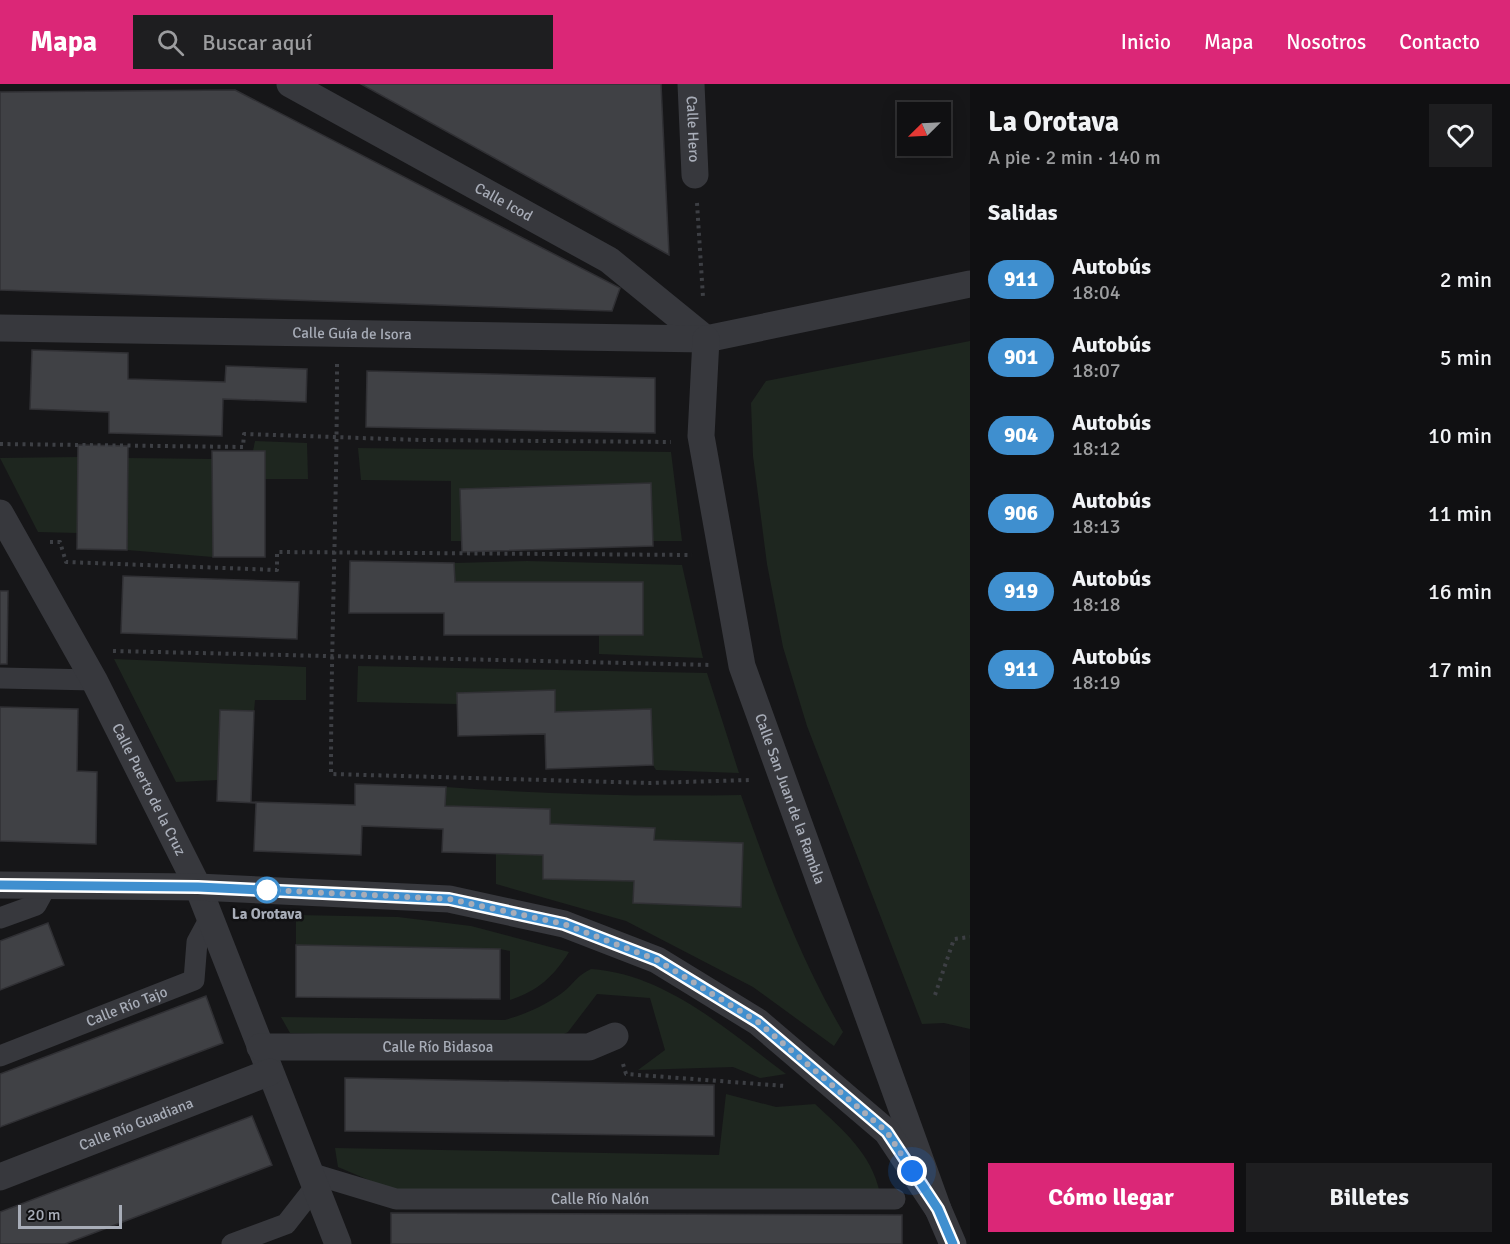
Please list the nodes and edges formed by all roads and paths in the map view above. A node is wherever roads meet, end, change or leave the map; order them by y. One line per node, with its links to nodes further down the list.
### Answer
1 (290, 84): 7 (street, Calle Icod)
2 (691, 84): 3 (street, Calle Hero)
3 (695, 175): 7 (path)
4 (970, 284): 7 (street, Calle Guía de Isora)
5 (0, 328): 6 (street, Calle Guía de Isora)
6 (337, 334): 7 (street, Calle Guía de Isora); 12 (path)
7 (706, 339): 8 (street, Calle San Juan de la Rambla)
8 (702, 441): 9 (path); 13 (street, Calle San Juan de la Rambla)
9 (0, 444)
10 (0, 513): 11 (street, Calle Puerto de la Cruz)
11 (15, 540): 12 (path); 14 (street, Calle Puerto de la Cruz)
12 (333, 553): 13 (path); 15 (path)
13 (723, 556): 16 (street, Calle San Juan de la Rambla)
14 (76, 649): 15 (path); 18 (street, Calle Puerto de la Cruz)
15 (332, 657): 16 (path); 19 (path)
16 (742, 666): 19 (street, Calle San Juan de la Rambla)
17 (0, 678): 18 (street)
18 (94, 680): 22 (street, Calle Puerto de la Cruz)
19 (784, 779): 35 (street, Calle San Juan de la Rambla)
20 (0, 885): 21 (street)
21 (47, 885): 22 (street); 23 (street)
22 (198, 887): 24 (street, Calle Puerto de la Cruz); 31 (street)
23 (0, 918)
24 (210, 918): 28 (street, Calle Puerto de la Cruz); 29 (street, Calle Río Tajo)
25 (970, 937): 26 (path)
26 (935, 994)
27 (615, 1036): 28 (street, Calle Río Bidasoa); 31 (path)
28 (260, 1047): 30 (street, Calle Puerto de la Cruz)
29 (0, 1056)
30 (270, 1072): 32 (street, Calle Río Guadiana); 33 (street, Calle Puerto de la Cruz)
31 (824, 1078): 35 (street)
32 (0, 1177)
33 (312, 1180): 34 (street, Calle Río Nalón); 36 (street); 37 (street, Calle Puerto de la Cruz)
34 (896, 1199)
35 (938, 1209): 38 (street, Calle San Juan de la Rambla)
36 (232, 1244)
37 (338, 1244)
38 (953, 1244)

